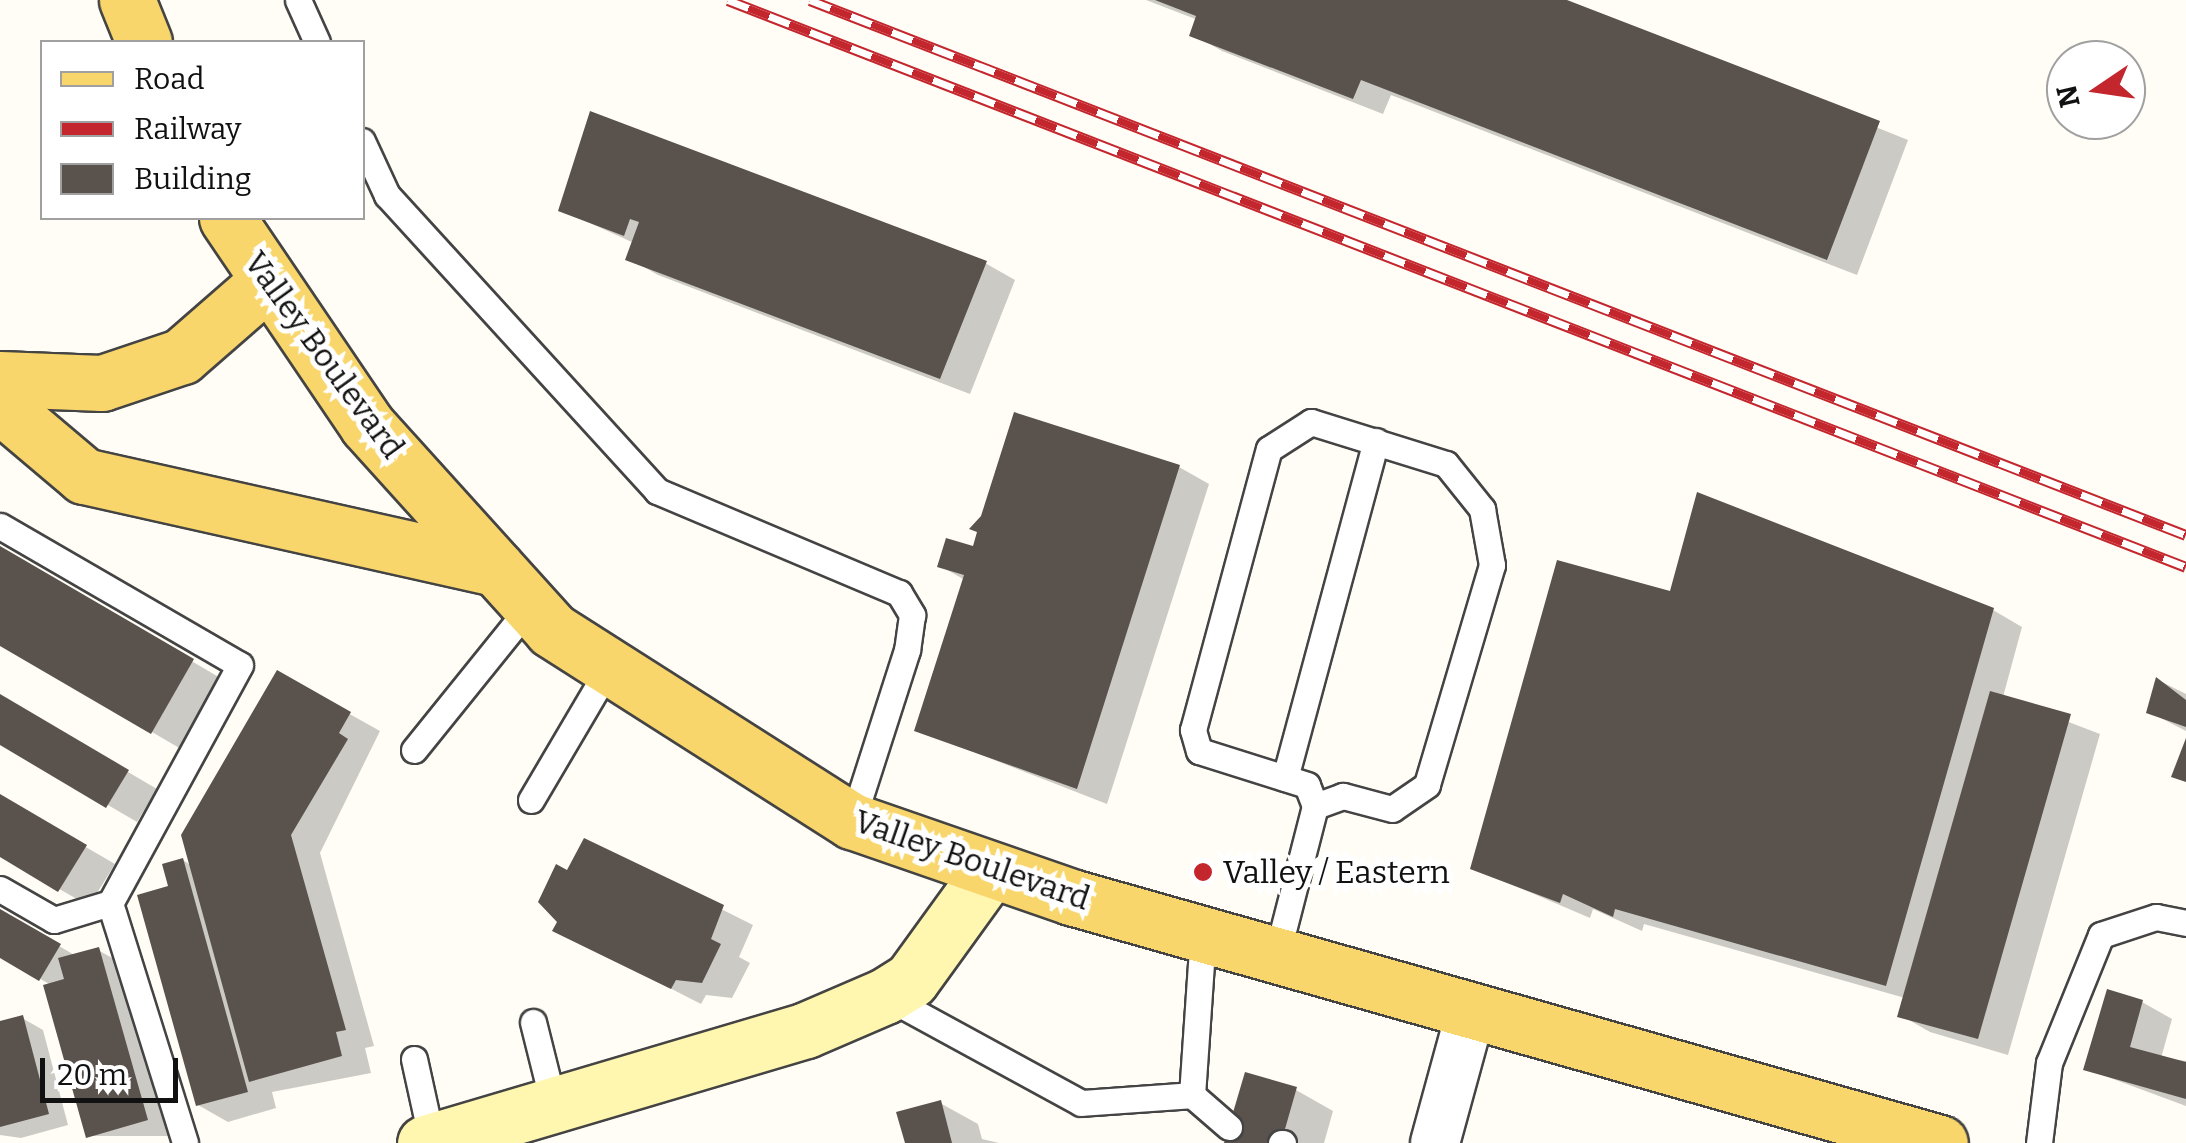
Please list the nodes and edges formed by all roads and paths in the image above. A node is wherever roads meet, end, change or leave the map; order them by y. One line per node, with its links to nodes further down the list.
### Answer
1 (127, 0): 3 (main road)
2 (298, 0): 4 (lane)
3 (143, 40)
4 (316, 40)
5 (365, 147): 18 (lane)
6 (228, 220): 7 (main road, Valley Boulevard)
7 (268, 282): 8 (main road); 12 (main road, Valley Boulevard)
8 (0, 379)
9 (0, 405): 12 (main road)
10 (1376, 442): 15 (lane); 15 (lane); 17 (lane)
11 (0, 526): 21 (lane)
12 (513, 587): 13 (main road, Valley Boulevard); 14 (lane)
13 (606, 670): 16 (lane); 18 (main road, Valley Boulevard)
14 (414, 750)
15 (1286, 778): 17 (lane)
16 (530, 800)
17 (1314, 806): 24 (lane)
18 (852, 820): 19 (main road, Valley Boulevard)
19 (990, 872): 23 (main road, Valley Boulevard); 25 (main road)
20 (0, 889): 21 (lane)
21 (110, 902): 33 (lane)
22 (2186, 923): 36 (lane)
23 (1203, 934): 24 (main road, Valley Boulevard); 29 (lane)
24 (1277, 954): 26 (main road, Valley Boulevard)
25 (885, 996): 29 (lane); 30 (main road)
26 (1471, 1010): 34 (street); 35 (main road, Valley Boulevard)
27 (533, 1022): 30 (lane)
28 (414, 1059): 32 (lane)
29 (1192, 1095): 31 (lane)
30 (528, 1122): 32 (main road)
31 (1229, 1127)
32 (429, 1142)
33 (185, 1143)
34 (1434, 1143)
35 (1940, 1143)
36 (2039, 1143)

